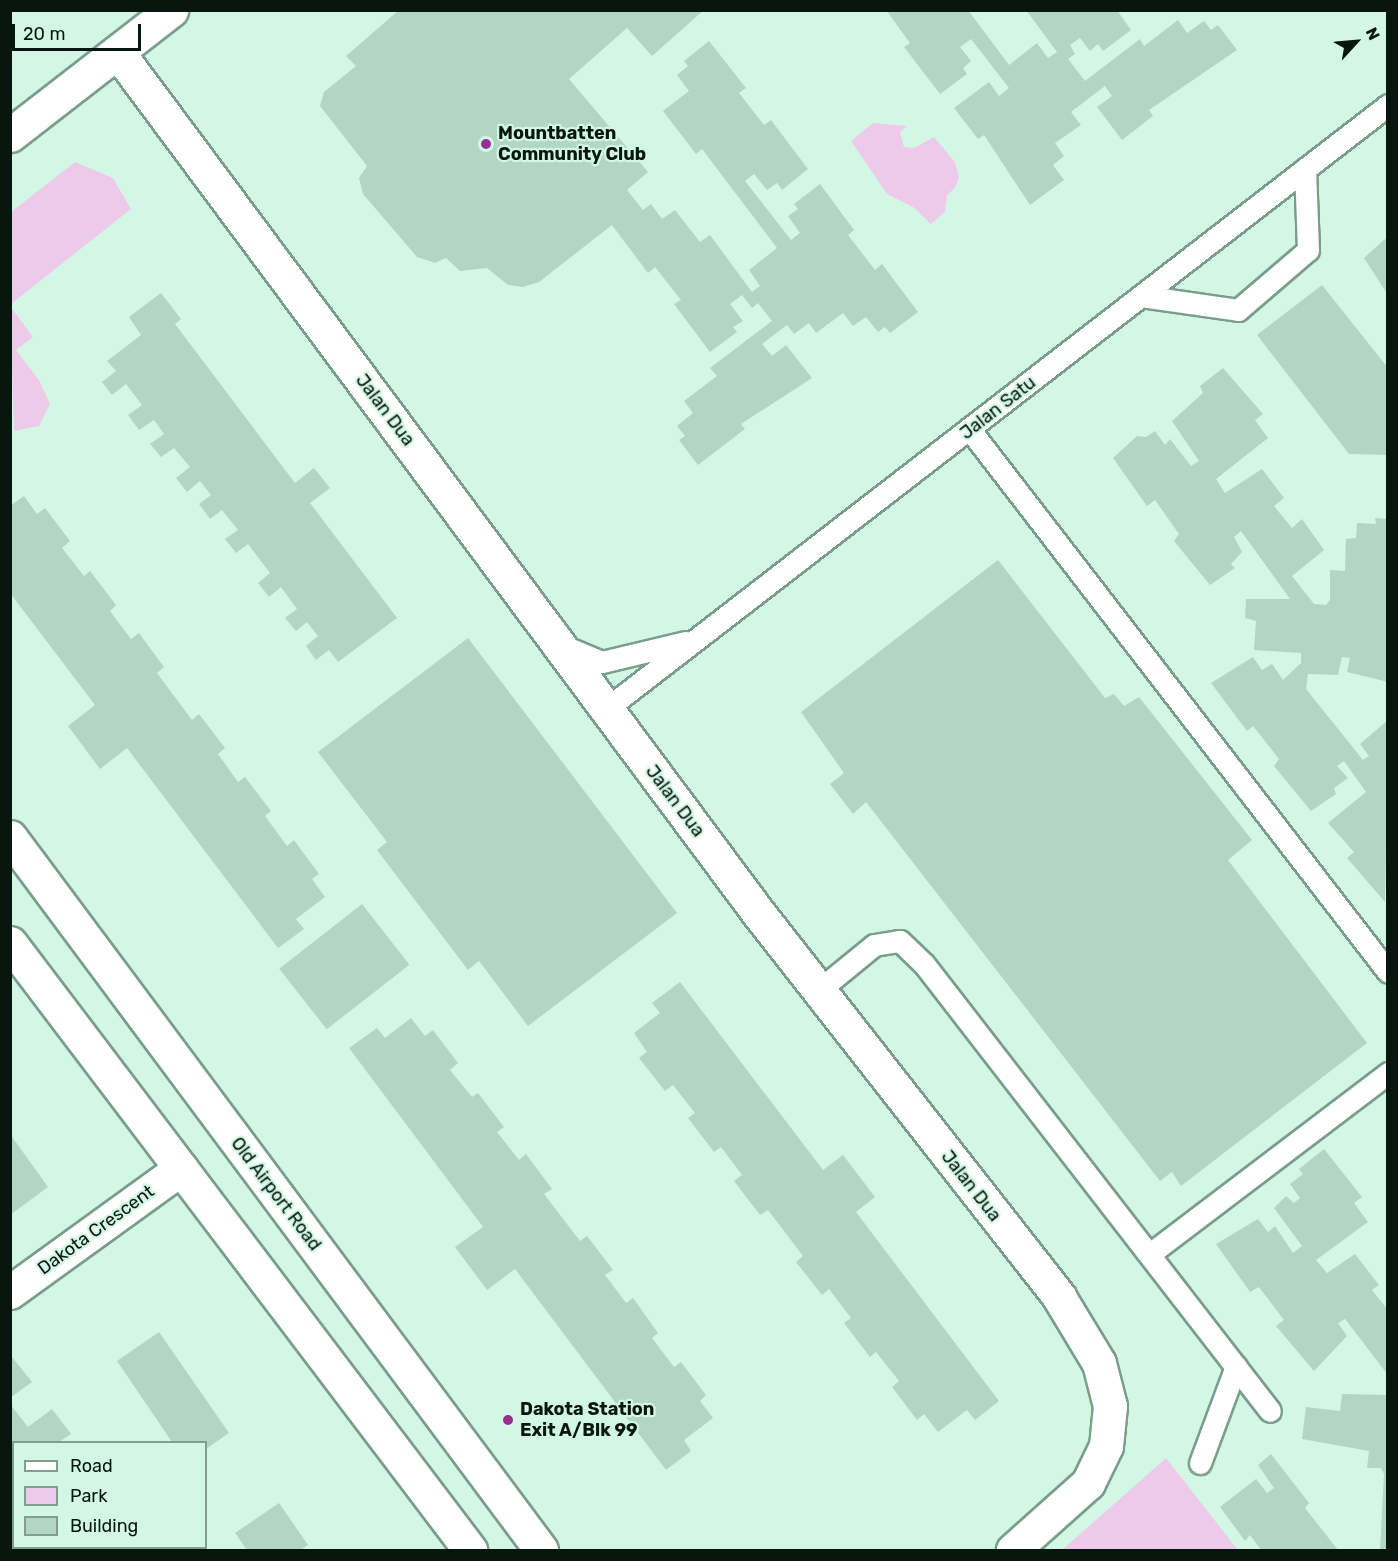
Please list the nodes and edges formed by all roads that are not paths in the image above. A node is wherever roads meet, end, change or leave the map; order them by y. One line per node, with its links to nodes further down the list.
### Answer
1 (171, 10): 2 (street)
2 (119, 54): 4 (street); 9 (street, Jalan Dua)
3 (1388, 105): 5 (lane, Jalan Satu)
4 (10, 135)
5 (1305, 169): 6 (lane, Jalan Satu); 6 (lane)
6 (1141, 296): 7 (lane, Jalan Satu)
7 (970, 430): 8 (lane, Jalan Satu); 13 (lane)
8 (698, 639): 9 (lane); 10 (lane, Jalan Satu)
9 (558, 644): 10 (street, Jalan Dua)
10 (606, 709): 14 (street, Jalan Dua)
11 (10, 837): 23 (street, Old Airport Road)
12 (10, 943): 16 (street)
13 (1388, 972)
14 (819, 990): 17 (lane); 24 (street, Jalan Dua)
15 (1388, 1073): 17 (lane)
16 (181, 1168): 18 (street, Dakota Crescent); 22 (street)
17 (1151, 1254): 19 (lane)
18 (10, 1292)
19 (1236, 1366): 20 (lane); 21 (lane)
20 (1270, 1411)
21 (1200, 1463)
22 (470, 1551)
23 (541, 1551)
24 (1013, 1551)

